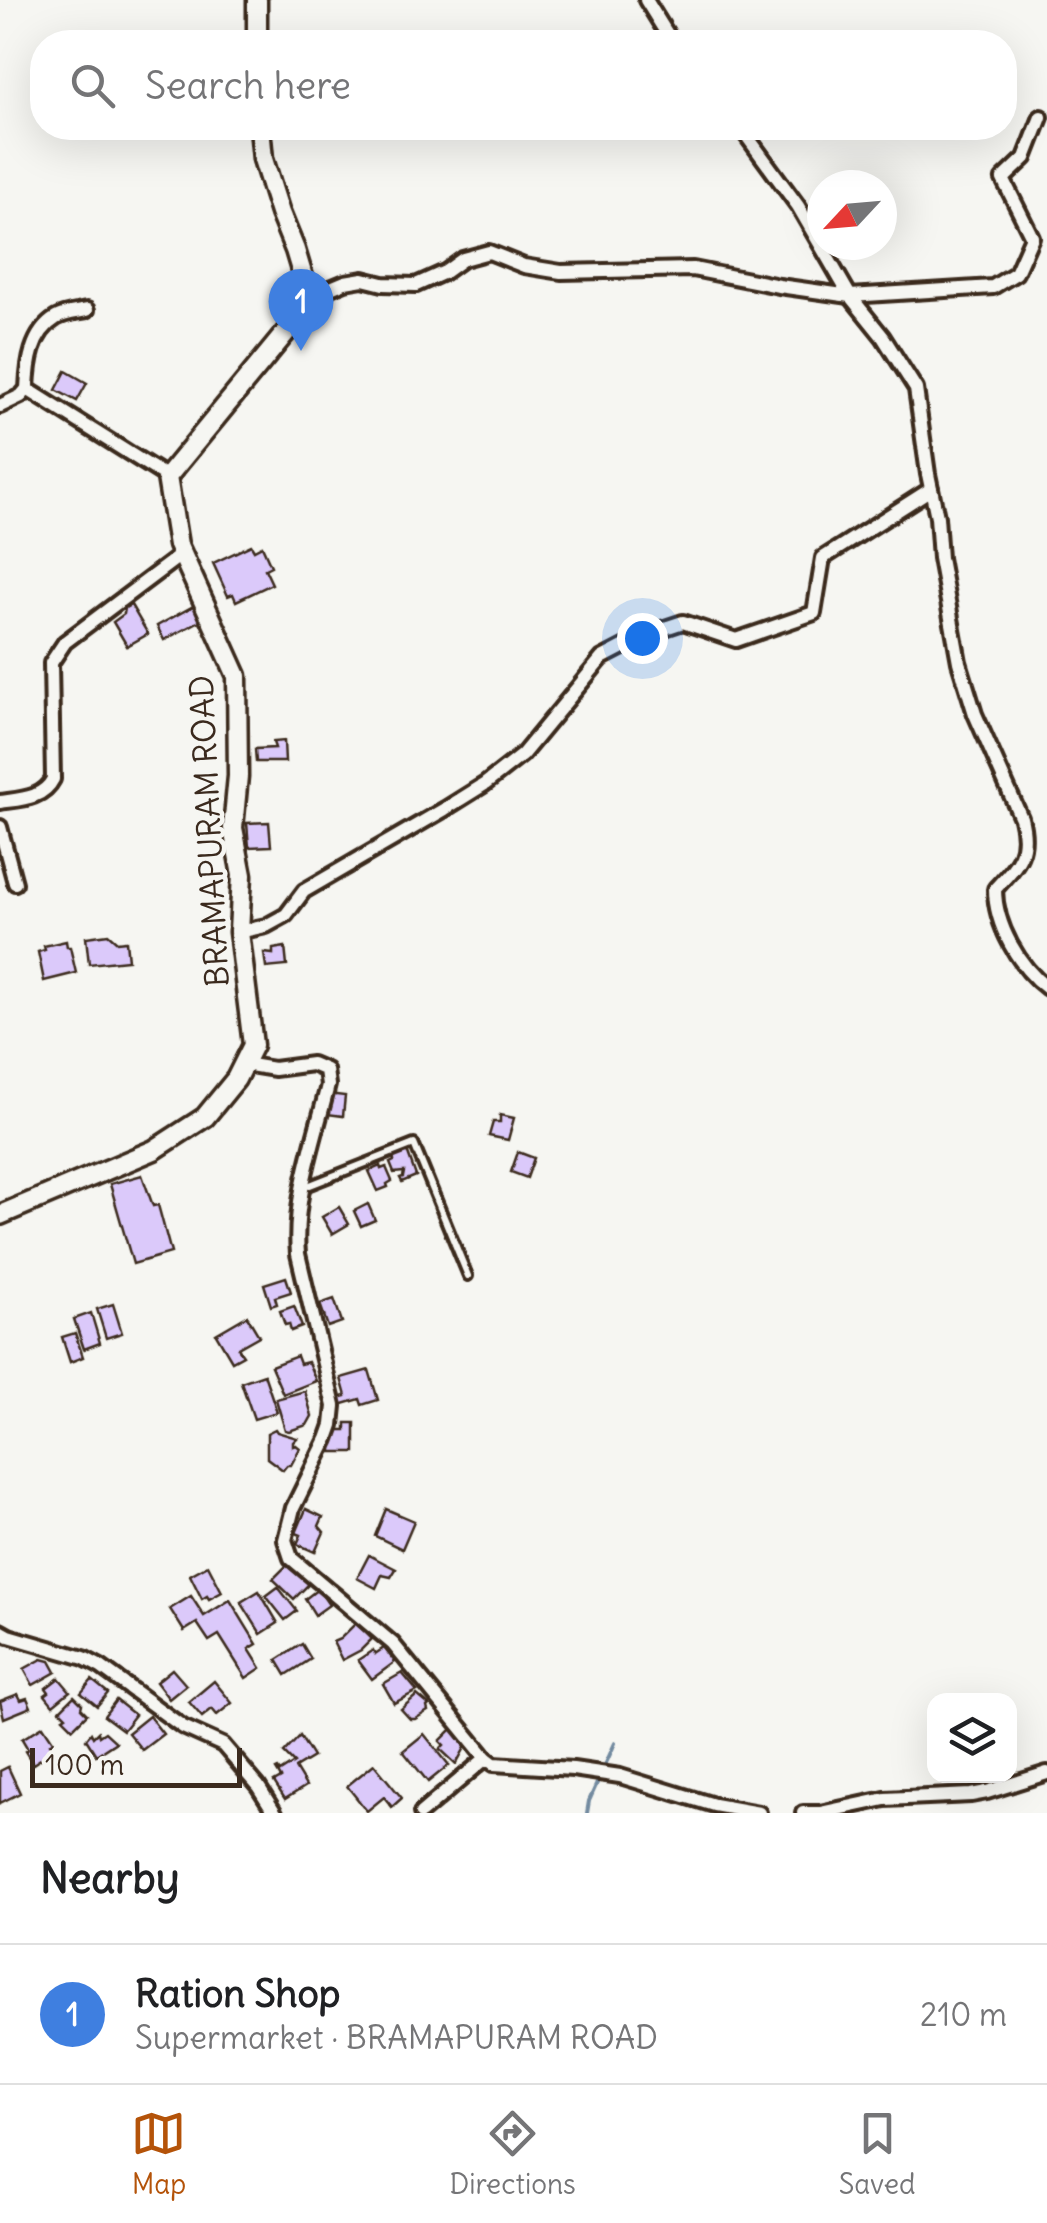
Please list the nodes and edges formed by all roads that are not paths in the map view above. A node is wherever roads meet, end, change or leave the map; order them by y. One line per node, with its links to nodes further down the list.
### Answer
1 (257, 0): 3 (street)
2 (646, 0): 4 (street)
3 (258, 30)
4 (665, 30)
5 (1041, 117): 8 (street)
6 (261, 140): 9 (street)
7 (750, 140): 8 (street)
8 (850, 296): 9 (street); 14 (street)
9 (309, 297): 13 (street)
10 (87, 310): 11 (street)
11 (28, 389): 12 (street); 13 (street)
12 (0, 406)
13 (167, 477): 15 (street, BRAMAPURAM ROAD)
14 (931, 488): 19 (street); 20 (street)
15 (182, 554): 16 (street); 19 (street, BRAMAPURAM ROAD)
16 (0, 802)
17 (0, 826): 18 (street)
18 (15, 883)
19 (239, 932): 21 (street, BRAMAPURAM ROAD)
20 (1047, 988)
21 (244, 1064): 22 (street); 23 (street, BRAMAPURAM ROAD)
22 (304, 1188): 24 (lane); 26 (street)
23 (0, 1215)
24 (468, 1276)
25 (0, 1631): 28 (street)
26 (486, 1758): 29 (street); 30 (street)
27 (1047, 1773): 31 (street)
28 (275, 1813)
29 (422, 1813)
30 (759, 1813)
31 (803, 1813)

